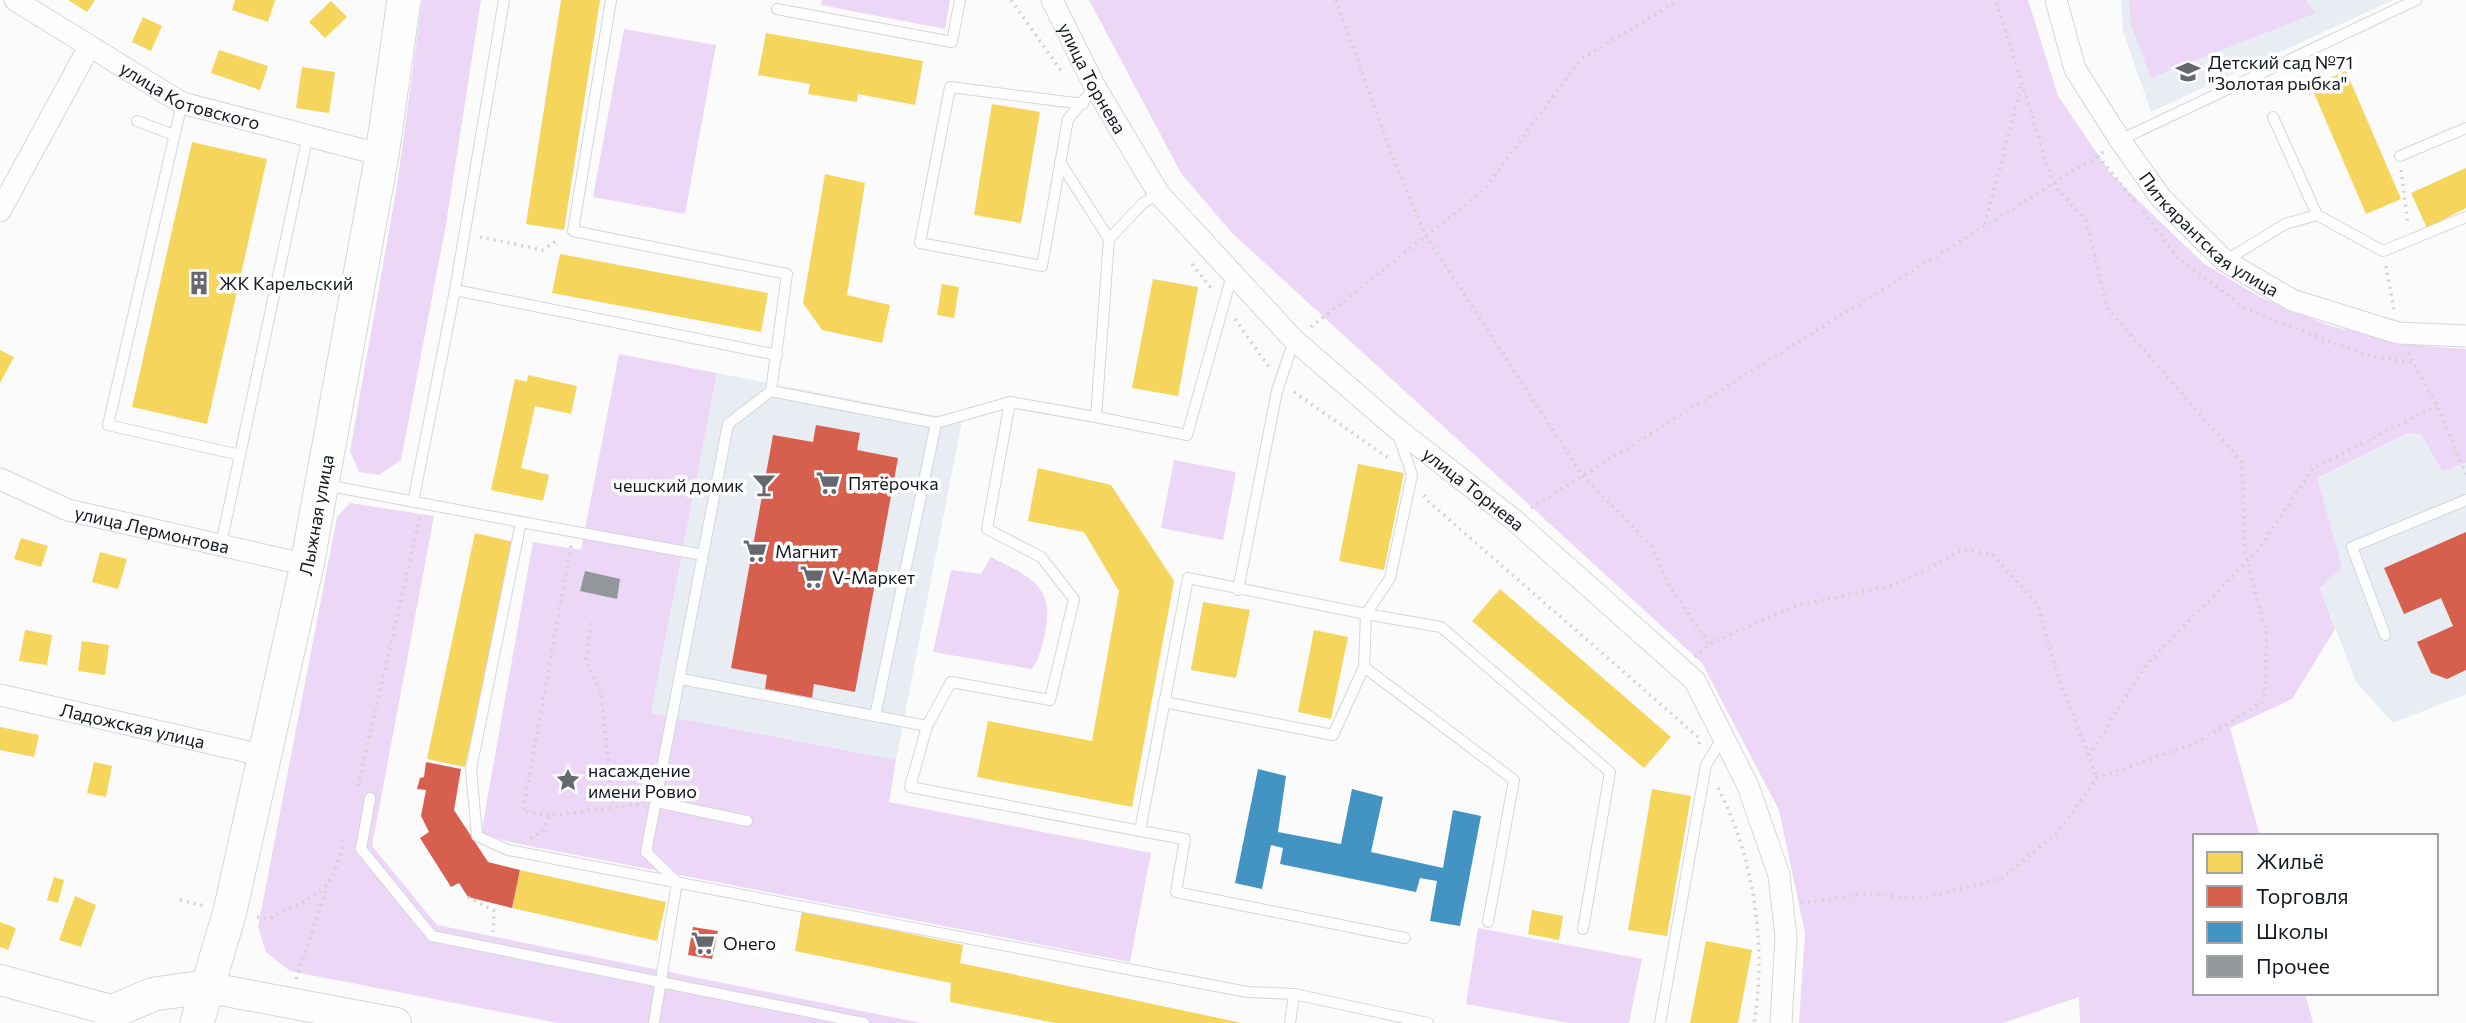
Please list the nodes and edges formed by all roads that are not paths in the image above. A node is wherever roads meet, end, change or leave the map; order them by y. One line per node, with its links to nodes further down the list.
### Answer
1 (15, 0): 10 (street, улица Котовского)
2 (404, 0): 19 (main road, Лыжная улица)
3 (504, 0): 29 (lane)
4 (611, 0): 32 (lane)
5 (960, 0): 9 (lane)
6 (1052, 0): 11 (street, улица Торнева)
7 (2056, 0): 18 (street, Питкярантская улица)
8 (2416, 0): 18 (lane)
9 (777, 9)
10 (89, 47): 12 (street, улица Котовского); 23 (street)
11 (1089, 95): 21 (lane); 21 (lane); 22 (street, улица Торнева)
12 (181, 103): 16 (lane); 17 (street, улица Котовского)
13 (2273, 117): 24 (lane)
14 (137, 121): 16 (lane)
15 (2466, 128): 20 (lane)
16 (174, 135): 38 (lane)
17 (307, 135): 19 (street, улица Котовского); 38 (lane)
18 (2120, 140): 27 (street, Питкярантская улица)
19 (383, 155): 40 (main road, Лыжная улица)
20 (2400, 156)
21 (1060, 162): 26 (lane)
22 (1159, 194): 26 (lane); 28 (street, улица Торнева)
23 (0, 211)
24 (2317, 215): 25 (lane); 27 (lane)
25 (2466, 217)
26 (1109, 239): 35 (lane)
27 (2225, 261): 30 (street, Питкярантская улица)
28 (1232, 275): 31 (street, улица Торнева); 35 (lane)
29 (455, 290): 32 (lane); 42 (lane)
30 (2466, 336)
31 (1294, 340): 37 (street, улица Торнева); 47 (lane)
32 (777, 355): 33 (lane)
33 (771, 391): 36 (lane); 45 (lane)
34 (1010, 402): 35 (lane); 36 (lane); 55 (lane)
35 (1096, 417)
36 (936, 423): 54 (lane)
37 (1396, 428): 48 (lane); 56 (street, улица Торнева)
38 (240, 455): 44 (lane)
39 (0, 479): 44 (street, улица Лермонтова)
40 (323, 485): 42 (lane); 46 (main road, Лыжная улица)
41 (2466, 500): 49 (lane)
42 (418, 503): 43 (lane)
43 (521, 522): 45 (lane); 62 (lane)
44 (221, 544): 46 (street, улица Лермонтова)
45 (703, 555): 51 (lane)
46 (307, 565): 57 (main road, Лыжная улица)
47 (1238, 590): 48 (lane); 53 (lane)
48 (1366, 614): 50 (lane); 64 (lane)
49 (2385, 635)
50 (1364, 667): 53 (lane); 63 (lane)
51 (681, 679): 54 (lane); 59 (lane)
52 (0, 695): 57 (street, Ладожская улица)
53 (1164, 702): 61 (lane)
54 (875, 716): 55 (lane)
55 (927, 726): 61 (lane)
56 (1724, 737): 77 (lane); 78 (street, улица Торнева)
57 (266, 756): 68 (main road, Лыжная улица)
58 (370, 798): 67 (lane)
59 (656, 802): 60 (lane); 62 (lane)
60 (747, 821)
61 (1140, 831): 65 (lane)
62 (677, 882): 67 (lane); 69 (lane)
63 (1488, 922)
64 (1583, 929)
65 (1405, 938)
66 (0, 980): 70 (main road)
67 (661, 982): 73 (lane); 74 (lane)
68 (205, 987): 70 (main road); 71 (main road, Лыжная улица); 72 (main road)
69 (1294, 995): 75 (lane); 76 (lane)
70 (112, 1017)
71 (197, 1023)
72 (396, 1023)
73 (654, 1023)
74 (863, 1023)
75 (1290, 1023)
76 (1428, 1023)
77 (1660, 1023)
78 (1781, 1023)

